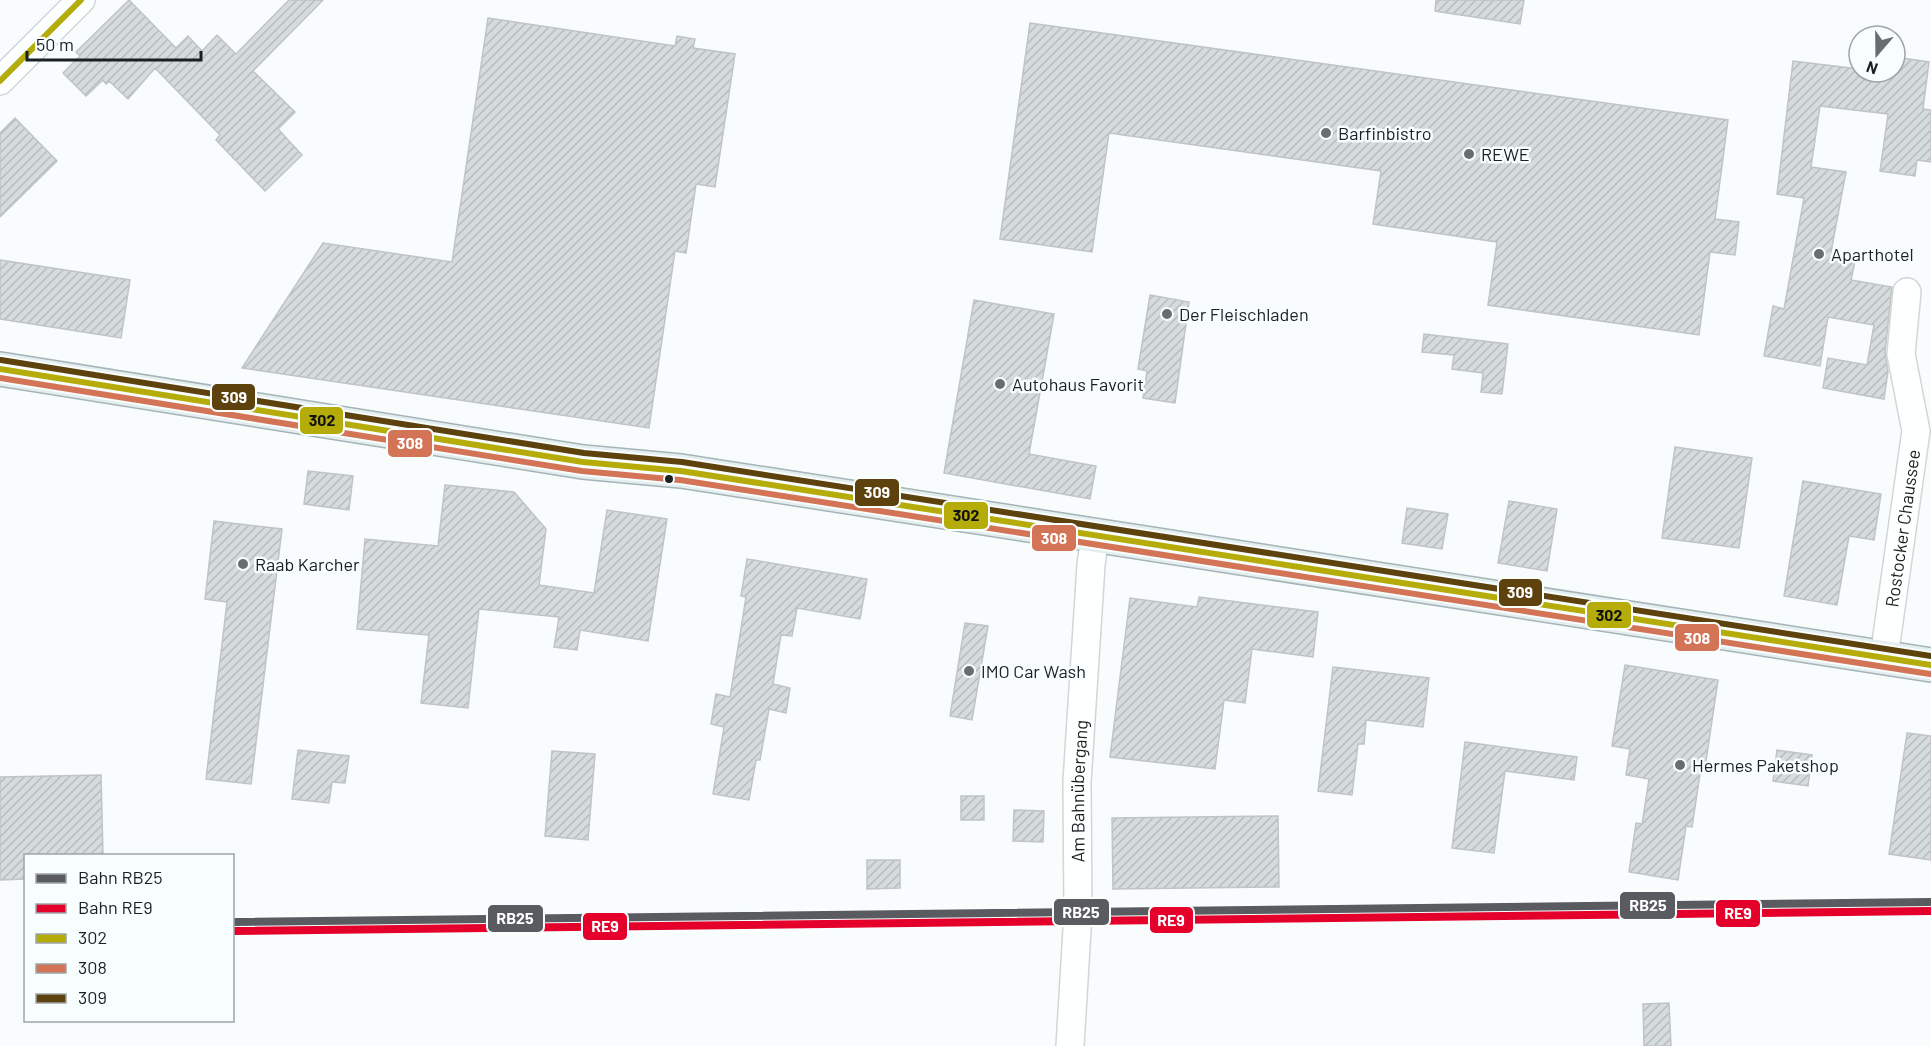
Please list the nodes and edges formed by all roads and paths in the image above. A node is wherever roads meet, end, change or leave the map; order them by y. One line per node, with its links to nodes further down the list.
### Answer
1 (81, 0): 2 (street)
2 (0, 81)
3 (1907, 292): 6 (street, Rostocker Chaussee)
4 (0, 369): 5 (main road)
5 (1095, 536): 6 (main road); 8 (street, Am Bahnübergang)
6 (1884, 657): 7 (main road)
7 (1931, 665)
8 (1070, 1046)

